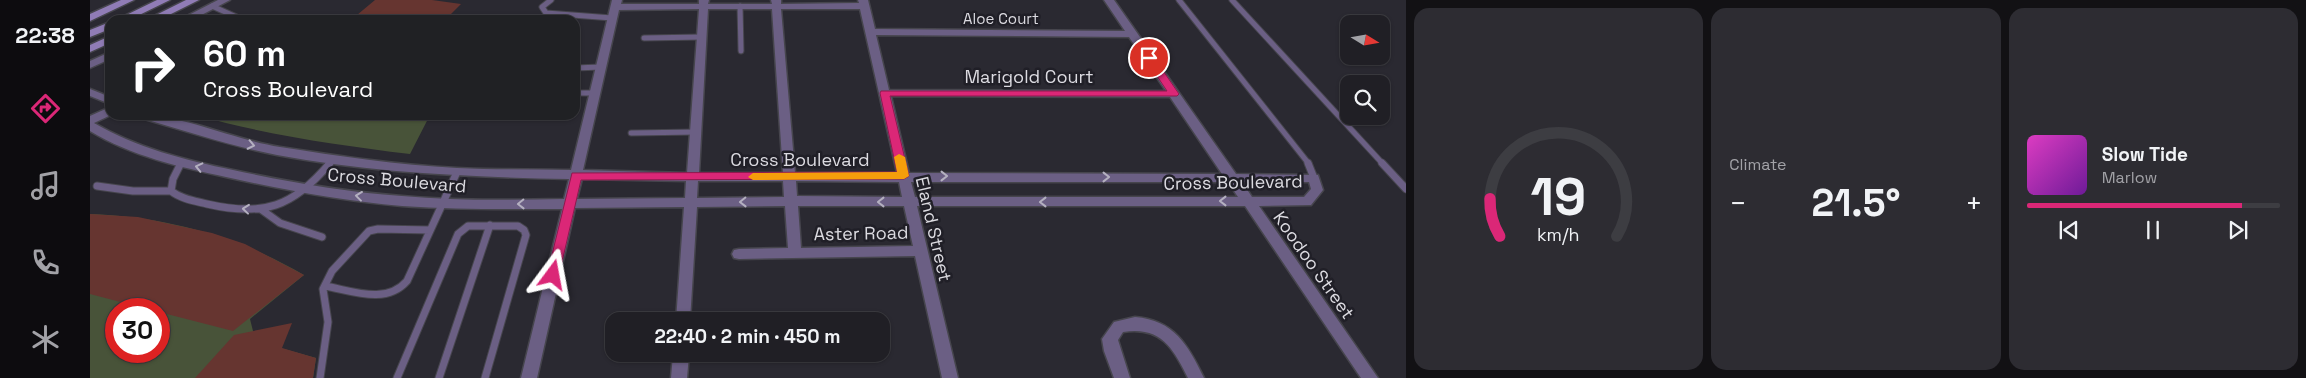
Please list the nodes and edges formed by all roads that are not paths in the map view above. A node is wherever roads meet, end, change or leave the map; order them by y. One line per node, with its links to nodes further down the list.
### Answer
1 (129, 0): 19 (main road)
2 (165, 0): 15 (main road)
3 (194, 0): 16 (main road)
4 (226, 0): 12 (street)
5 (551, 0): 14 (lane)
6 (1109, 0): 23 (street, Koodoo Street)
7 (1178, 0): 53 (lane)
8 (1232, 0): 56 (lane)
9 (704, 3): 13 (street); 14 (street); 24 (street)
10 (776, 3): 11 (street); 13 (street); 49 (street, Aster Road)
11 (864, 3): 21 (street, Eland Street)
12 (212, 6): 17 (street); 18 (lane)
13 (740, 6): 28 (lane)
14 (615, 8): 31 (street)
15 (132, 15)
16 (162, 15)
17 (194, 15)
18 (232, 15)
19 (90, 18)
20 (105, 27): 22 (main road)
21 (870, 32): 23 (street, Aloe Court); 36 (street, Eland Street)
22 (90, 34)
23 (1132, 34): 37 (street, Koodoo Street)
24 (702, 37): 25 (lane); 44 (street)
25 (644, 38)
26 (105, 41): 27 (main road)
27 (90, 48)
28 (741, 51)
29 (105, 58): 30 (street)
30 (91, 65)
31 (601, 67): 32 (lane); 35 (street)
32 (580, 68)
33 (90, 92): 38 (street)
34 (580, 93): 35 (lane)
35 (595, 93): 48 (street)
36 (885, 93): 37 (street, Marigold Court); 50 (street, Eland Street)
37 (1174, 94): 52 (street, Koodoo Street)
38 (105, 99)
39 (105, 114): 41 (street)
40 (162, 120): 45 (street, Cross Boulevard, one-way to 45)
41 (90, 121)
42 (90, 126): 46 (street, Cross Boulevard)
43 (631, 132): 44 (lane)
44 (696, 132): 51 (street)
45 (334, 159): 47 (street, Cross Boulevard); 55 (lane)
46 (180, 163): 55 (street, Cross Boulevard, one-way to 46); 57 (lane)
47 (457, 172): 48 (street, Cross Boulevard); 62 (lane)
48 (576, 176): 51 (street, Cross Boulevard); 63 (street)
49 (790, 176): 50 (street, Cross Boulevard); 51 (street, Cross Boulevard); 58 (street, Aster Road)
50 (904, 176): 52 (street, Cross Boulevard, one-way to 52); 61 (street, Eland Street)
51 (693, 177): 60 (street)
52 (1232, 178): 53 (street, Cross Boulevard); 59 (street, Koodoo Street)
53 (1314, 178): 59 (street, Cross Boulevard)
54 (97, 186): 57 (lane)
55 (307, 189): 62 (street, Cross Boulevard, one-way to 55); 64 (lane)
56 (1406, 189)
57 (172, 192): 64 (lane, one-way to 57)
58 (792, 201): 60 (street, Cross Boulevard, one-way to 60); 61 (street, Cross Boulevard, one-way to 58); 69 (street, Aster Road)
59 (1248, 201): 61 (street, Cross Boulevard, one-way to 61); 83 (street, Koodoo Street)
60 (691, 202): 63 (street, Cross Boulevard); 72 (street)
61 (909, 202): 68 (street, Eland Street)
62 (442, 203): 63 (street, Cross Boulevard, one-way to 62); 66 (lane)
63 (570, 204): 78 (street)
64 (262, 210): 67 (lane)
65 (490, 225): 75 (lane); 76 (lane); 77 (lane)
66 (430, 230): 71 (lane); 71 (lane)
67 (322, 237)
68 (920, 251): 69 (street, Aster Road); 80 (street, Eland Street)
69 (795, 253): 70 (street)
70 (739, 254)
71 (324, 286): 74 (lane)
72 (684, 312)
73 (680, 362): 79 (street)
74 (320, 378)
75 (397, 378)
76 (439, 378)
77 (485, 378)
78 (529, 378)
79 (679, 378)
80 (950, 378)
81 (1122, 378): 82 (street)
82 (1196, 378)
83 (1370, 378)

